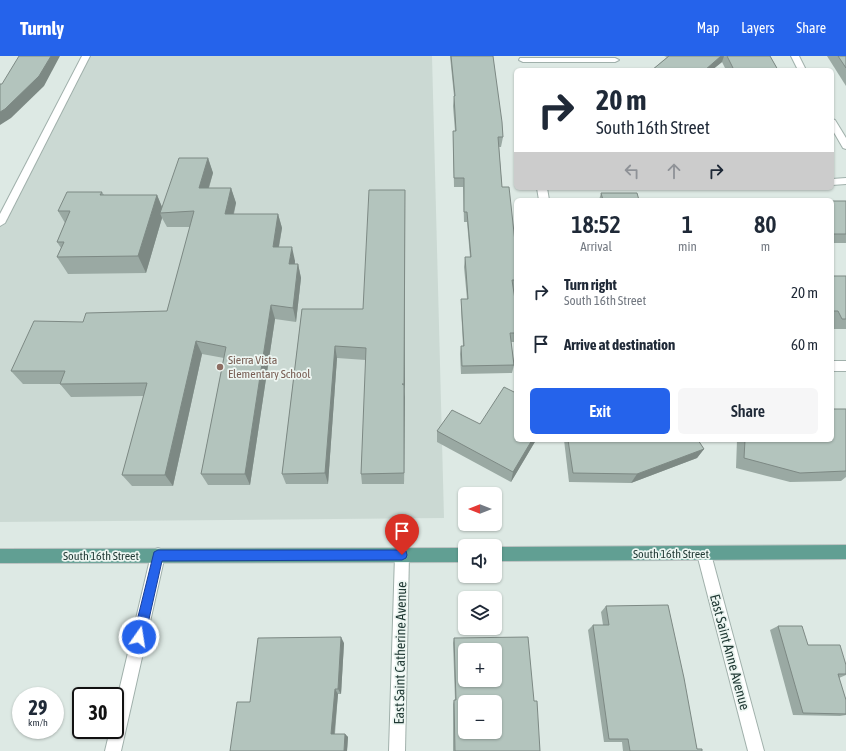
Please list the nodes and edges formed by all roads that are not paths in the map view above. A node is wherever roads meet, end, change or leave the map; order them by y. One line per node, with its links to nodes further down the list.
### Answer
1 (86, 56): 11 (street)
2 (795, 56): 6 (street)
3 (522, 58): 4 (street); 5 (street)
4 (615, 60)
5 (524, 68)
6 (801, 68)
7 (834, 125): 8 (street)
8 (846, 146)
9 (846, 181): 10 (street)
10 (834, 182)
11 (0, 223)
12 (834, 366): 13 (street)
13 (846, 366)
14 (846, 552): 16 (main road, South 16th Street)
15 (502, 554): 16 (main road, South 16th Street)
16 (704, 554): 23 (street, East Saint Anne Avenue)
17 (402, 555): 18 (main road, South 16th Street); 20 (main road, South 16th Street); 22 (street, East Saint Catherine Avenue)
18 (458, 555)
19 (0, 556): 20 (main road, South 16th Street)
20 (158, 556): 21 (street)
21 (113, 751)
22 (397, 751)
23 (756, 751)

